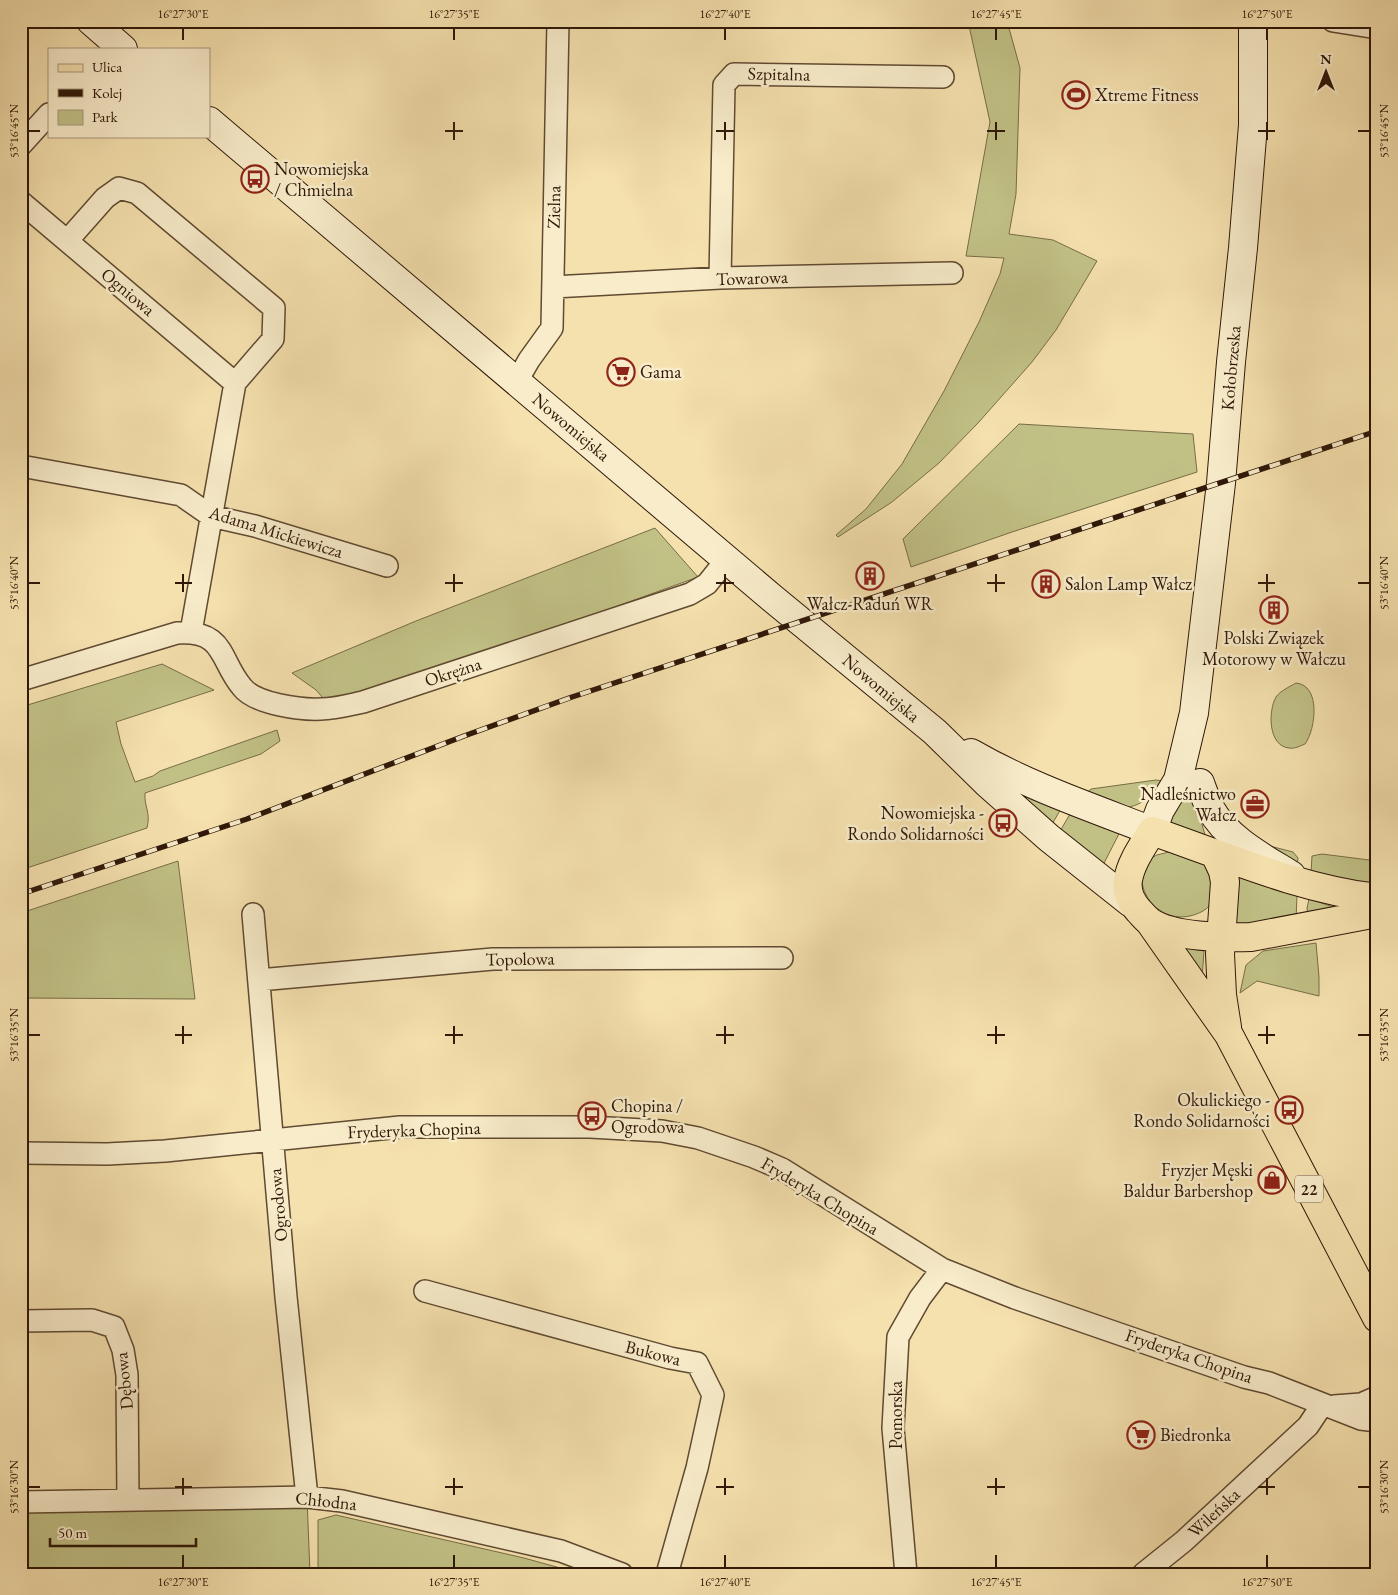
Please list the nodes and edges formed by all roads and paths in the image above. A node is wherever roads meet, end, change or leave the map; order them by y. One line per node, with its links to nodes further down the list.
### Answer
1 (558, 21): 13 (street, Zielna)
2 (1253, 21): 22 (street, Kołobrzeska)
3 (1333, 21): 4 (street)
4 (1377, 28)
5 (943, 77): 12 (street, Szpitalna)
6 (48, 115): 8 (street)
7 (210, 122): 14 (street, Nowomiejska)
8 (21, 145)
9 (21, 202): 10 (street, Ogniowa)
10 (67, 241): 15 (street, Ogniowa); 15 (street)
11 (952, 273): 12 (street, Towarowa)
12 (720, 278): 13 (street, Towarowa)
13 (553, 287): 14 (street, Zielna)
14 (517, 381): 18 (street, Nowomiejska)
15 (235, 383): 17 (street)
16 (21, 466): 17 (street, Adama Mickiewicza)
17 (211, 516): 19 (street, Adama Mickiewicza); 20 (street)
18 (727, 560): 20 (street, Okrężna); 23 (street, Nowomiejska)
19 (387, 566)
20 (191, 632): 21 (street)
21 (21, 680)
22 (1194, 713): 24 (street, Kołobrzeska); 25 (street, Kołobrzeska)
23 (935, 732): 25 (street, Nowomiejska); 29 (street, Nowomiejska)
24 (1200, 783): 26 (street, Kołobrzeska); 27 (street)
25 (1152, 831): 26 (main road); 29 (main road, 22)
26 (1215, 854): 27 (main road); 32 (main road)
27 (1302, 882): 28 (main road)
28 (1377, 898)
29 (1140, 912): 32 (main road); 35 (main road, 22)
30 (1377, 913): 32 (main road)
31 (254, 914): 34 (street, Ogrodowa)
32 (1220, 936): 35 (main road)
33 (782, 958): 34 (street, Topolowa)
34 (259, 980): 36 (street, Ogrodowa)
35 (1229, 1035): 40 (main road, 22)
36 (272, 1140): 37 (street, Fryderyka Chopina); 38 (street, Fryderyka Chopina); 45 (street, Ogrodowa)
37 (21, 1152)
38 (942, 1269): 43 (street, Fryderyka Chopina); 50 (street, Pomorska)
39 (425, 1291): 49 (street, Bukowa)
40 (1377, 1318)
41 (21, 1321): 46 (street, Dębowa)
42 (1377, 1397): 43 (street)
43 (1326, 1406): 44 (street, Fryderyka Chopina); 51 (street, Wileńska)
44 (1377, 1421)
45 (307, 1497): 46 (street, Chłodna); 48 (street, Chłodna)
46 (128, 1500): 47 (street, Chłodna)
47 (21, 1502)
48 (622, 1574)
49 (667, 1574)
50 (906, 1574)
51 (1143, 1574)

